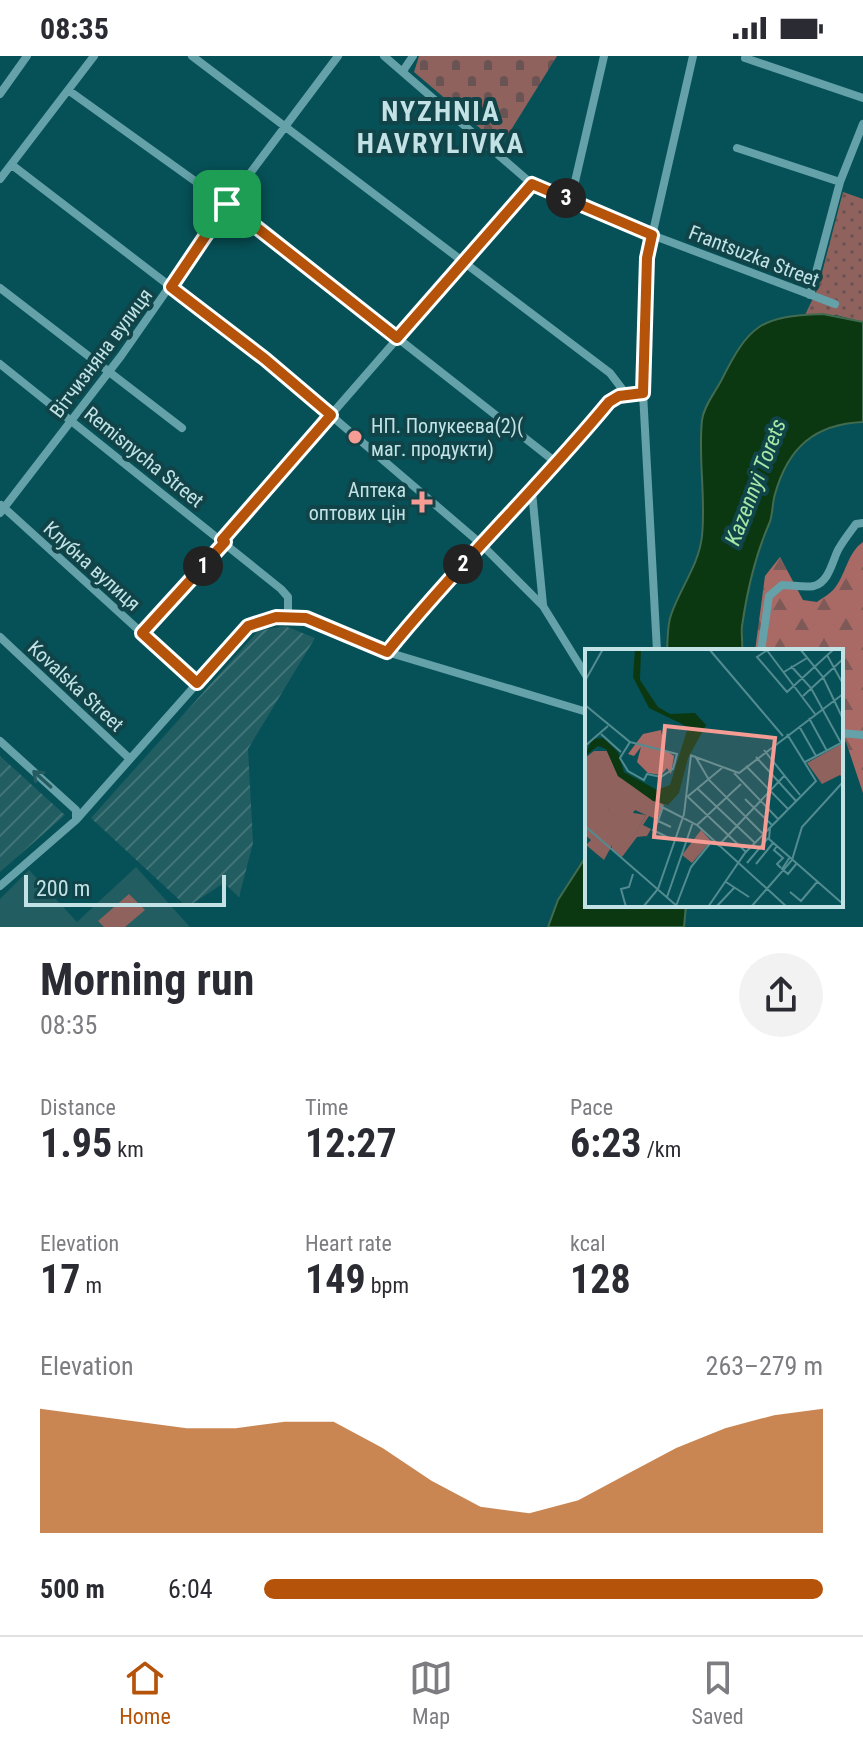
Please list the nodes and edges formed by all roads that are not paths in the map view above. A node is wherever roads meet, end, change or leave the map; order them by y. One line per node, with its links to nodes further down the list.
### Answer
1 (27, 56): 12 (street)
2 (94, 56): 11 (street)
3 (192, 56): 15 (street)
4 (338, 56): 15 (street, Вітчизняна вулиця)
5 (384, 56): 10 (street, Frantsuzka Street)
6 (413, 56): 10 (street)
7 (604, 56): 21 (street)
8 (693, 56): 23 (street)
9 (745, 58): 13 (street)
10 (403, 71): 20 (street, Frantsuzka Street)
11 (68, 90): 17 (street); 22 (street)
12 (0, 94)
13 (863, 98)
14 (863, 124): 19 (street)
15 (286, 128): 22 (street, Вітчизняна вулиця); 24 (street)
16 (737, 148): 19 (street)
17 (12, 165): 18 (street); 25 (street)
18 (0, 179)
19 (840, 182): 27 (street)
20 (532, 184): 21 (street, Frantsuzka Street); 24 (street)
21 (571, 199): 23 (street, Frantsuzka Street)
22 (227, 204): 25 (street, Вітчизняна вулиця); 29 (street)
23 (652, 235): 27 (street, Frantsuzka Street); 32 (street)
24 (464, 262): 29 (street); 33 (street)
25 (171, 287): 31 (street, Вітчизняна вулиця); 34 (street)
26 (0, 288): 31 (street)
27 (810, 295): 28 (street, Frantsuzka Street)
28 (835, 304)
29 (397, 338): 34 (street); 37 (street)
30 (0, 364): 35 (street, Remisnycha Street)
31 (108, 372): 35 (street, Вітчизняна вулиця); 36 (street)
32 (643, 393): 33 (street); 47 (street)
33 (626, 394): 37 (street)
34 (331, 415): 41 (street); 42 (street)
35 (70, 419): 39 (street, Вітчизняна вулиця); 41 (street, Remisnycha Street)
36 (182, 428)
37 (558, 464): 38 (street)
38 (532, 492): 42 (street); 43 (street)
39 (1, 509): 45 (street, Клубна вулиця)
40 (863, 523): 48 (street)
41 (223, 541): 44 (street, Remisnycha Street); 45 (street)
42 (480, 543): 43 (street); 49 (street)
43 (543, 606): 50 (street)
44 (288, 616): 49 (street); 51 (street)
45 (142, 633): 51 (street, Клубна вулиця)
46 (0, 637): 56 (street, Kovalska Street)
47 (657, 649)
48 (761, 649)
49 (387, 652): 52 (street)
50 (585, 674)
51 (197, 683): 56 (street)
52 (585, 711)
53 (843, 733): 54 (street)
54 (863, 735)
55 (0, 741): 57 (street, one-way to 55)
56 (130, 759): 57 (street)
57 (76, 820): 58 (street)
58 (0, 886)

